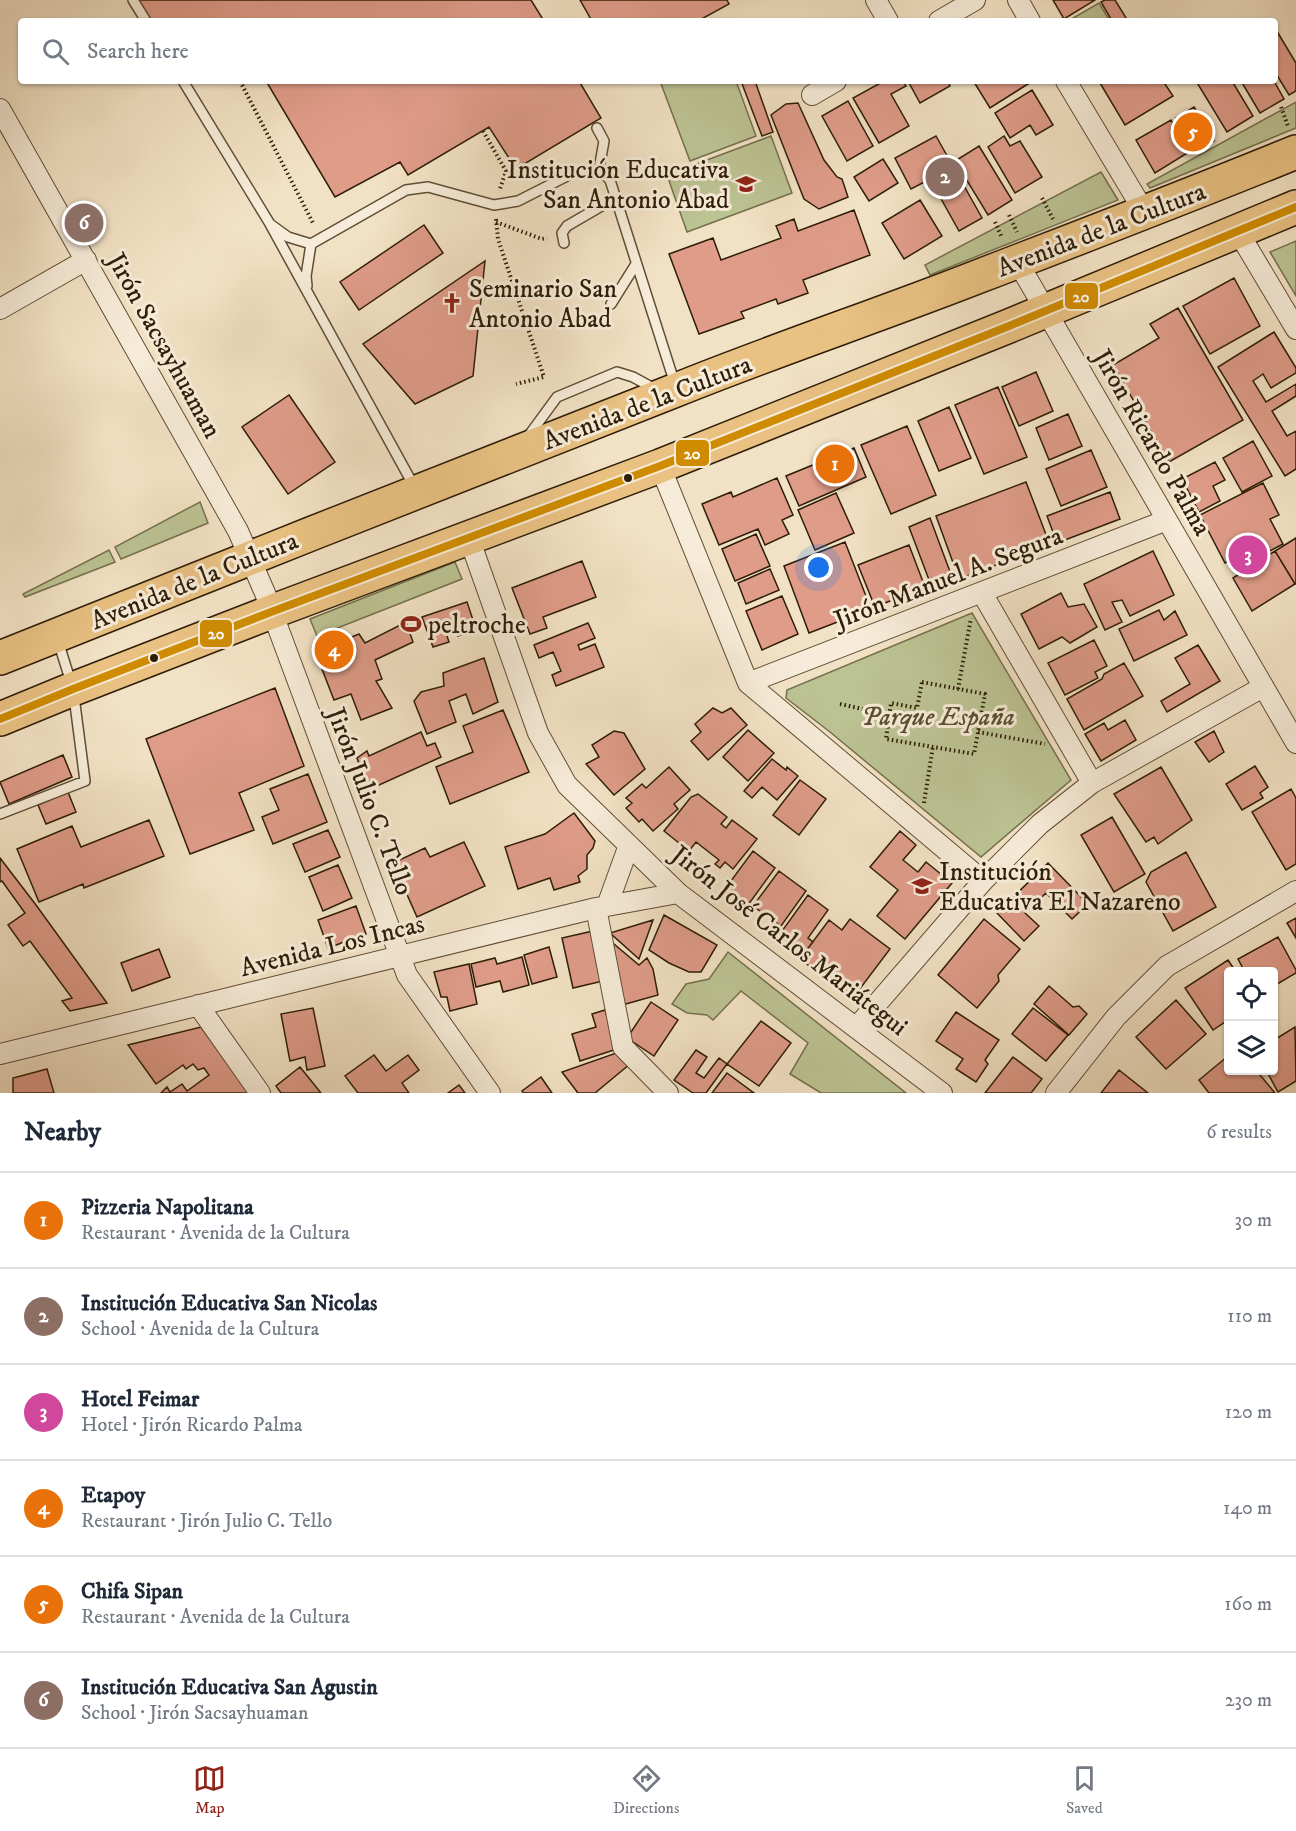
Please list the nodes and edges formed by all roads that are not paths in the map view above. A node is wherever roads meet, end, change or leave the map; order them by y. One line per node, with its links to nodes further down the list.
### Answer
1 (133, 0): 5 (lane)
2 (876, 0): 6 (street)
3 (975, 0): 7 (street)
4 (1018, 0): 8 (street)
5 (144, 18)
6 (886, 18)
7 (944, 18)
8 (1028, 18)
9 (185, 84): 20 (lane)
10 (831, 84): 12 (street)
11 (1068, 84): 19 (street)
12 (812, 95)
13 (0, 110): 25 (street, Jirón Sacsayhuaman)
14 (597, 128): 16 (lane)
15 (1293, 142): 19 (highway, Avenida de la Cultura)
16 (599, 169): 17 (lane); 23 (lane)
17 (615, 198): 22 (lane); 26 (lane)
18 (1296, 207): 21 (highway, Avenida de la Cultura)
19 (1145, 213): 24 (highway, Avenida de la Cultura)
20 (270, 224): 23 (lane); 27 (lane)
21 (1237, 230): 30 (highway, Avenida de la Cultura); 31 (street)
22 (563, 238)
23 (311, 244): 27 (lane)
24 (1015, 250): 30 (street, Jirón Ricardo Palma); 32 (highway, Avenida de la Cultura)
25 (86, 260): 29 (street); 37 (street, Jirón Sacsayhuaman)
26 (636, 264): 28 (lane); 32 (lane)
27 (308, 291): 34 (lane)
28 (611, 304)
29 (0, 309)
30 (1045, 311): 33 (highway, Avenida de la Cultura); 35 (street, Jirón Ricardo Palma)
31 (1296, 329)
32 (671, 392): 34 (highway, Avenida de la Cultura)
33 (660, 466): 36 (highway, Avenida de la Cultura); 42 (street)
34 (417, 491): 37 (highway, Avenida de la Cultura)
35 (1167, 520): 38 (street, Jirón Manuel A. Segura); 43 (street, Jirón Ricardo Palma)
36 (469, 538): 39 (highway, Avenida de la Cultura); 49 (street, Jirón José Carlos Mariátegui)
37 (250, 557): 39 (street, Jirón Sacsayhuaman); 40 (highway, Avenida de la Cultura)
38 (982, 593): 42 (street, Jirón Manuel A. Segura); 47 (street)
39 (271, 612): 44 (highway, Avenida de la Cultura); 54 (street, Jirón Julio C. Tello)
40 (57, 635): 41 (highway, Avenida de la Cultura); 44 (lane)
41 (0, 658)
42 (748, 683): 50 (street)
43 (1263, 687): 46 (street, Jirón Ricardo Palma); 47 (street)
44 (73, 689): 45 (highway, Avenida de la Cultura); 48 (lane)
45 (0, 719)
46 (1296, 743)
47 (1092, 783): 50 (street)
48 (0, 814)
49 (629, 845): 52 (street, Jirón José Carlos Mariátegui); 53 (street)
50 (983, 880): 56 (street)
51 (1296, 891): 62 (street)
52 (678, 893): 53 (street, Avenida Los Incas); 56 (street, Jirón José Carlos Mariátegui)
53 (602, 907): 54 (street, Avenida Los Incas); 60 (street)
54 (400, 956): 55 (street, Avenida Los Incas); 59 (street, Jirón Julio C. Tello)
55 (198, 1005): 57 (street, Avenida Los Incas); 58 (street)
56 (856, 1028): 61 (street, Jirón José Carlos Mariátegui)
57 (0, 1054)
58 (260, 1093)
59 (490, 1093)
60 (668, 1093)
61 (942, 1093)
62 (1056, 1093)

